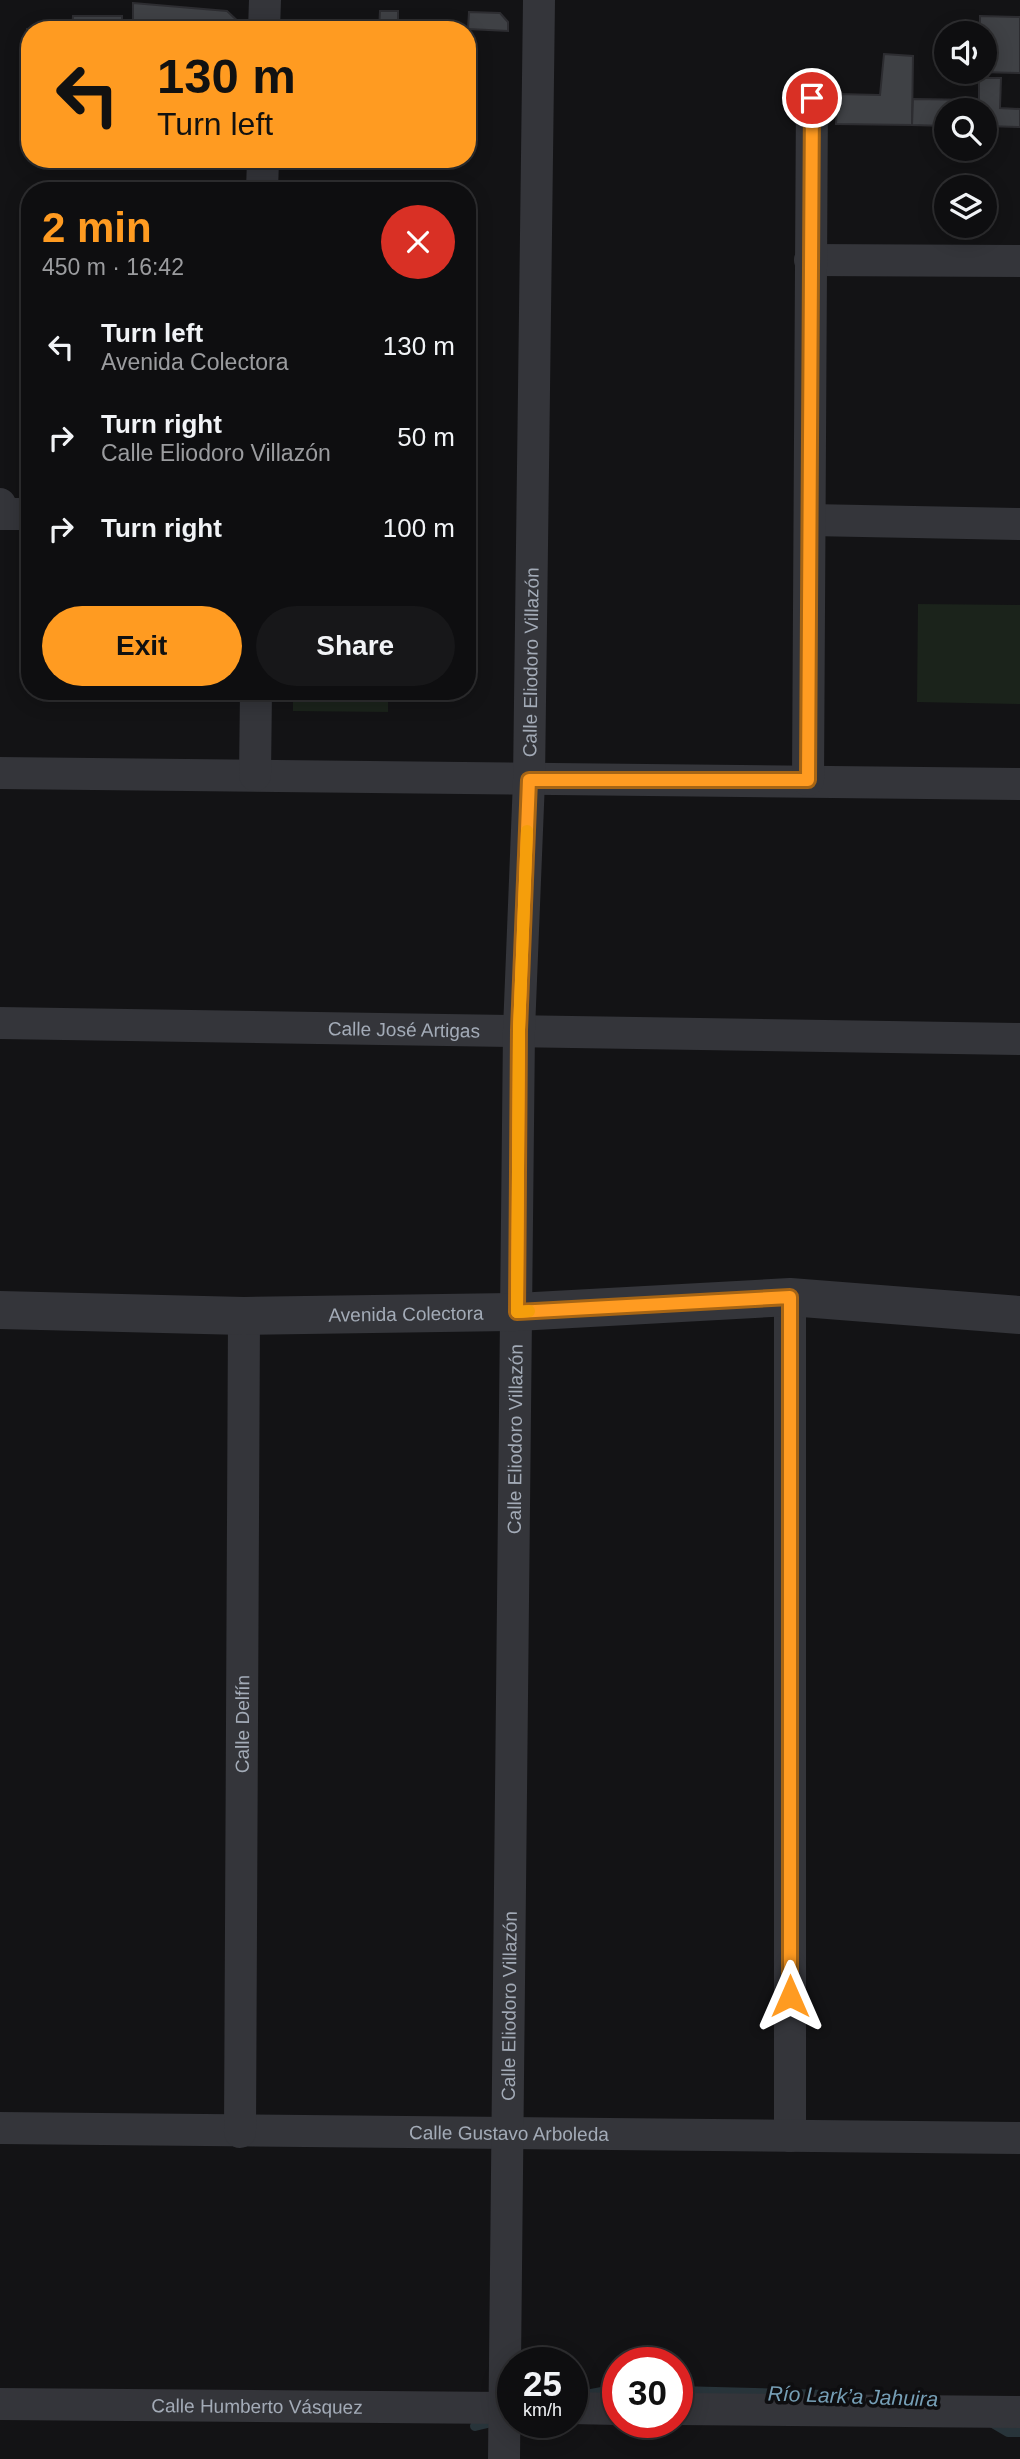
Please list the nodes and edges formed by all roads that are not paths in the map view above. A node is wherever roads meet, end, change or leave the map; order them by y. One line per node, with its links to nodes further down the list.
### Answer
1 (265, 0): 3 (street)
2 (539, 0): 15 (street, Calle Eliodoro Villazón)
3 (264, 21)
4 (812, 98): 5 (street)
5 (810, 260): 6 (street); 10 (street)
6 (1020, 261)
7 (0, 504): 8 (street)
8 (0, 514): 9 (street)
9 (21, 514)
10 (810, 520): 11 (street); 16 (street)
11 (1020, 524)
12 (256, 700): 14 (street)
13 (0, 773): 14 (street)
14 (255, 775): 15 (street)
15 (529, 780): 16 (street); 19 (street, Calle Eliodoro Villazón)
16 (808, 780): 17 (street)
17 (1020, 784)
18 (0, 1023): 19 (street, Calle José Artigas)
19 (519, 1030): 20 (street, Calle José Artigas); 23 (street, Calle Eliodoro Villazón)
20 (1020, 1039)
21 (790, 1297): 23 (street, Avenida Colectora); 24 (street, Avenida Colectora); 29 (street)
22 (0, 1310): 25 (street, Avenida Colectora)
23 (517, 1312): 25 (street, Avenida Colectora); 28 (street, Calle Eliodoro Villazón)
24 (1020, 1315)
25 (244, 1316): 27 (street, Calle Delfín)
26 (0, 2128): 27 (street, Calle Gustavo Arboleda)
27 (240, 2132): 28 (street, Calle Gustavo Arboleda)
28 (509, 2133): 29 (street, Calle Gustavo Arboleda); 31 (street, Calle Eliodoro Villazón)
29 (790, 2136): 30 (street, Calle Gustavo Arboleda)
30 (1020, 2138)
31 (509, 2347)
32 (0, 2404): 33 (street, Calle Humberto Vásquez)
33 (497, 2407)
34 (693, 2409): 35 (street)
35 (1020, 2412)
36 (504, 2438): 37 (street, Calle Eliodoro Villazón)
37 (504, 2459)

